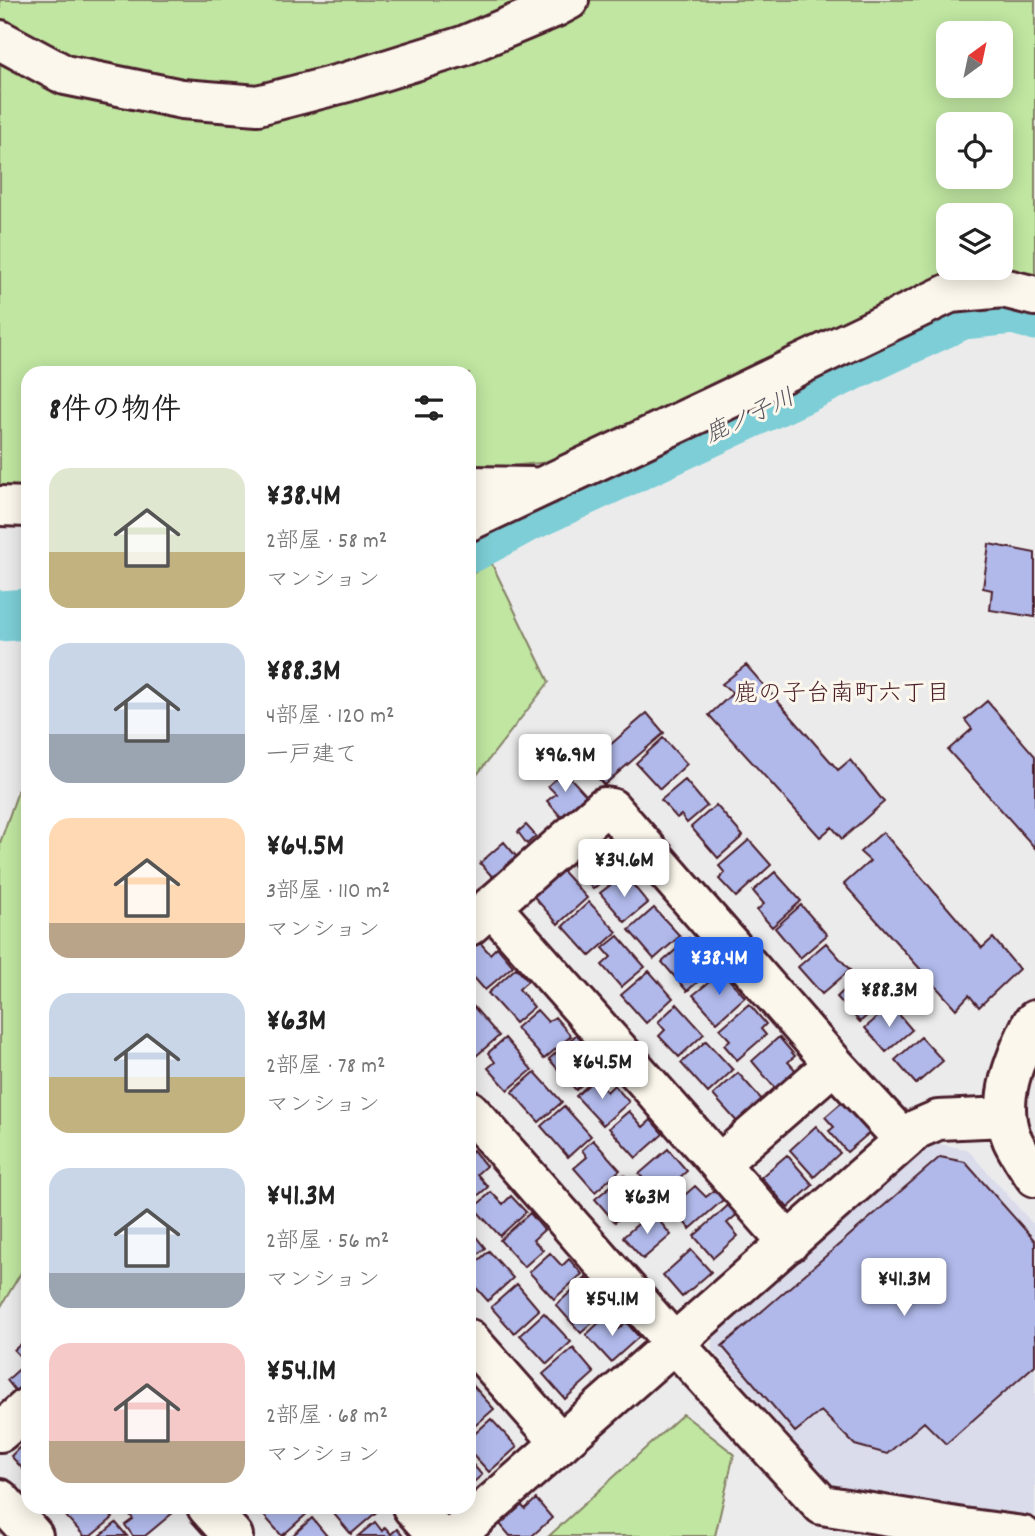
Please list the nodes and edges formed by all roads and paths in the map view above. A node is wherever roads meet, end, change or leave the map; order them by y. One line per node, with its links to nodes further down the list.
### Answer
1 (569, 0): 2 (street)
2 (0, 40)
3 (1035, 296): 5 (street)
4 (476, 486): 5 (street)
5 (541, 486): 8 (street)
6 (0, 506): 7 (street)
7 (21, 508)
8 (476, 518)
9 (480, 916): 11 (street); 15 (street)
10 (1035, 1020): 12 (street)
11 (834, 1063): 14 (street); 15 (street)
12 (1006, 1117): 14 (street); 16 (street)
13 (476, 1118): 18 (street)
14 (904, 1140): 17 (street)
15 (719, 1164): 17 (street)
16 (1035, 1177)
17 (789, 1242): 18 (street)
18 (674, 1344): 22 (street); 30 (street)
19 (476, 1347): 22 (street)
20 (21, 1413): 21 (street)
21 (0, 1432)
22 (561, 1443): 29 (street)
23 (0, 1499): 26 (street)
24 (213, 1514): 27 (street)
25 (418, 1514): 28 (street)
26 (33, 1536)
27 (233, 1536)
28 (438, 1536)
29 (455, 1536)
30 (1023, 1536)

